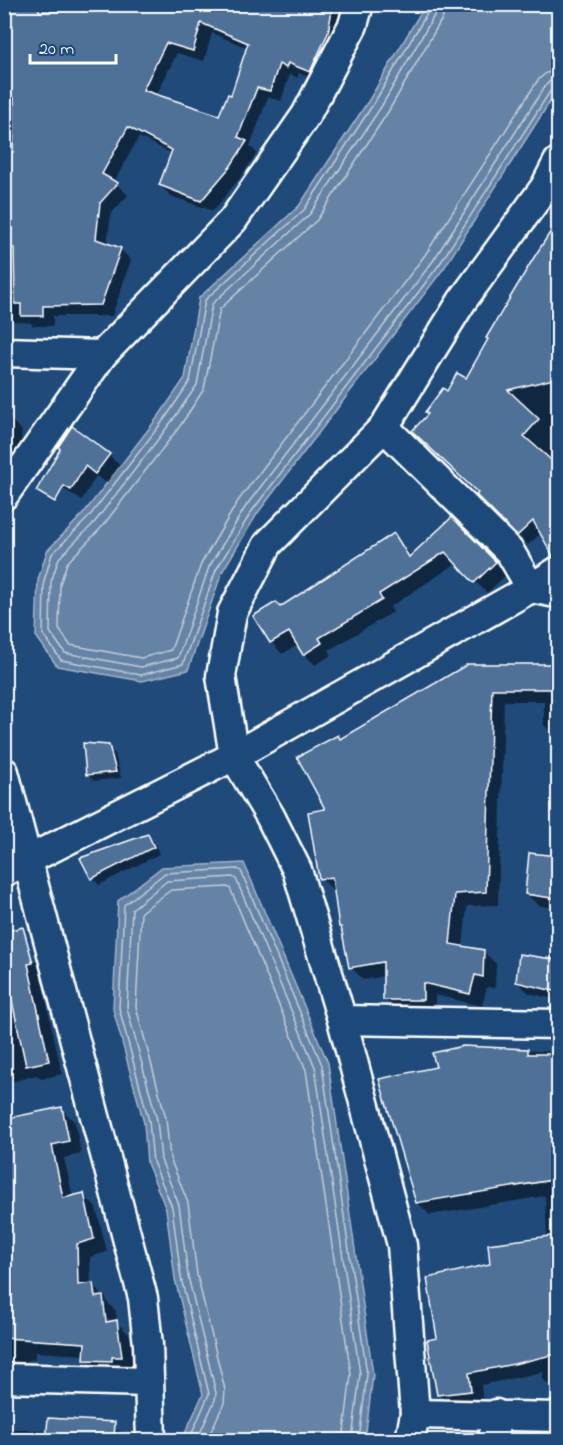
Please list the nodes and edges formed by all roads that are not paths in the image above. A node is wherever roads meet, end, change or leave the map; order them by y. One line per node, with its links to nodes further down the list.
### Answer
1 (359, 4): 4 (street)
2 (558, 162): 5 (street)
3 (4, 351): 4 (street)
4 (102, 355): 6 (street)
5 (384, 427): 8 (street); 9 (street)
6 (4, 495)
7 (558, 571): 8 (street)
8 (545, 591): 9 (street)
9 (234, 756): 11 (street); 12 (street)
10 (4, 772): 11 (street)
11 (16, 866): 15 (street)
12 (342, 1020): 13 (street); 17 (street)
13 (558, 1023)
14 (4, 1378): 15 (street)
15 (148, 1382): 19 (street)
16 (558, 1417): 18 (street)
17 (413, 1427): 18 (street)
18 (495, 1427)
19 (151, 1440)

